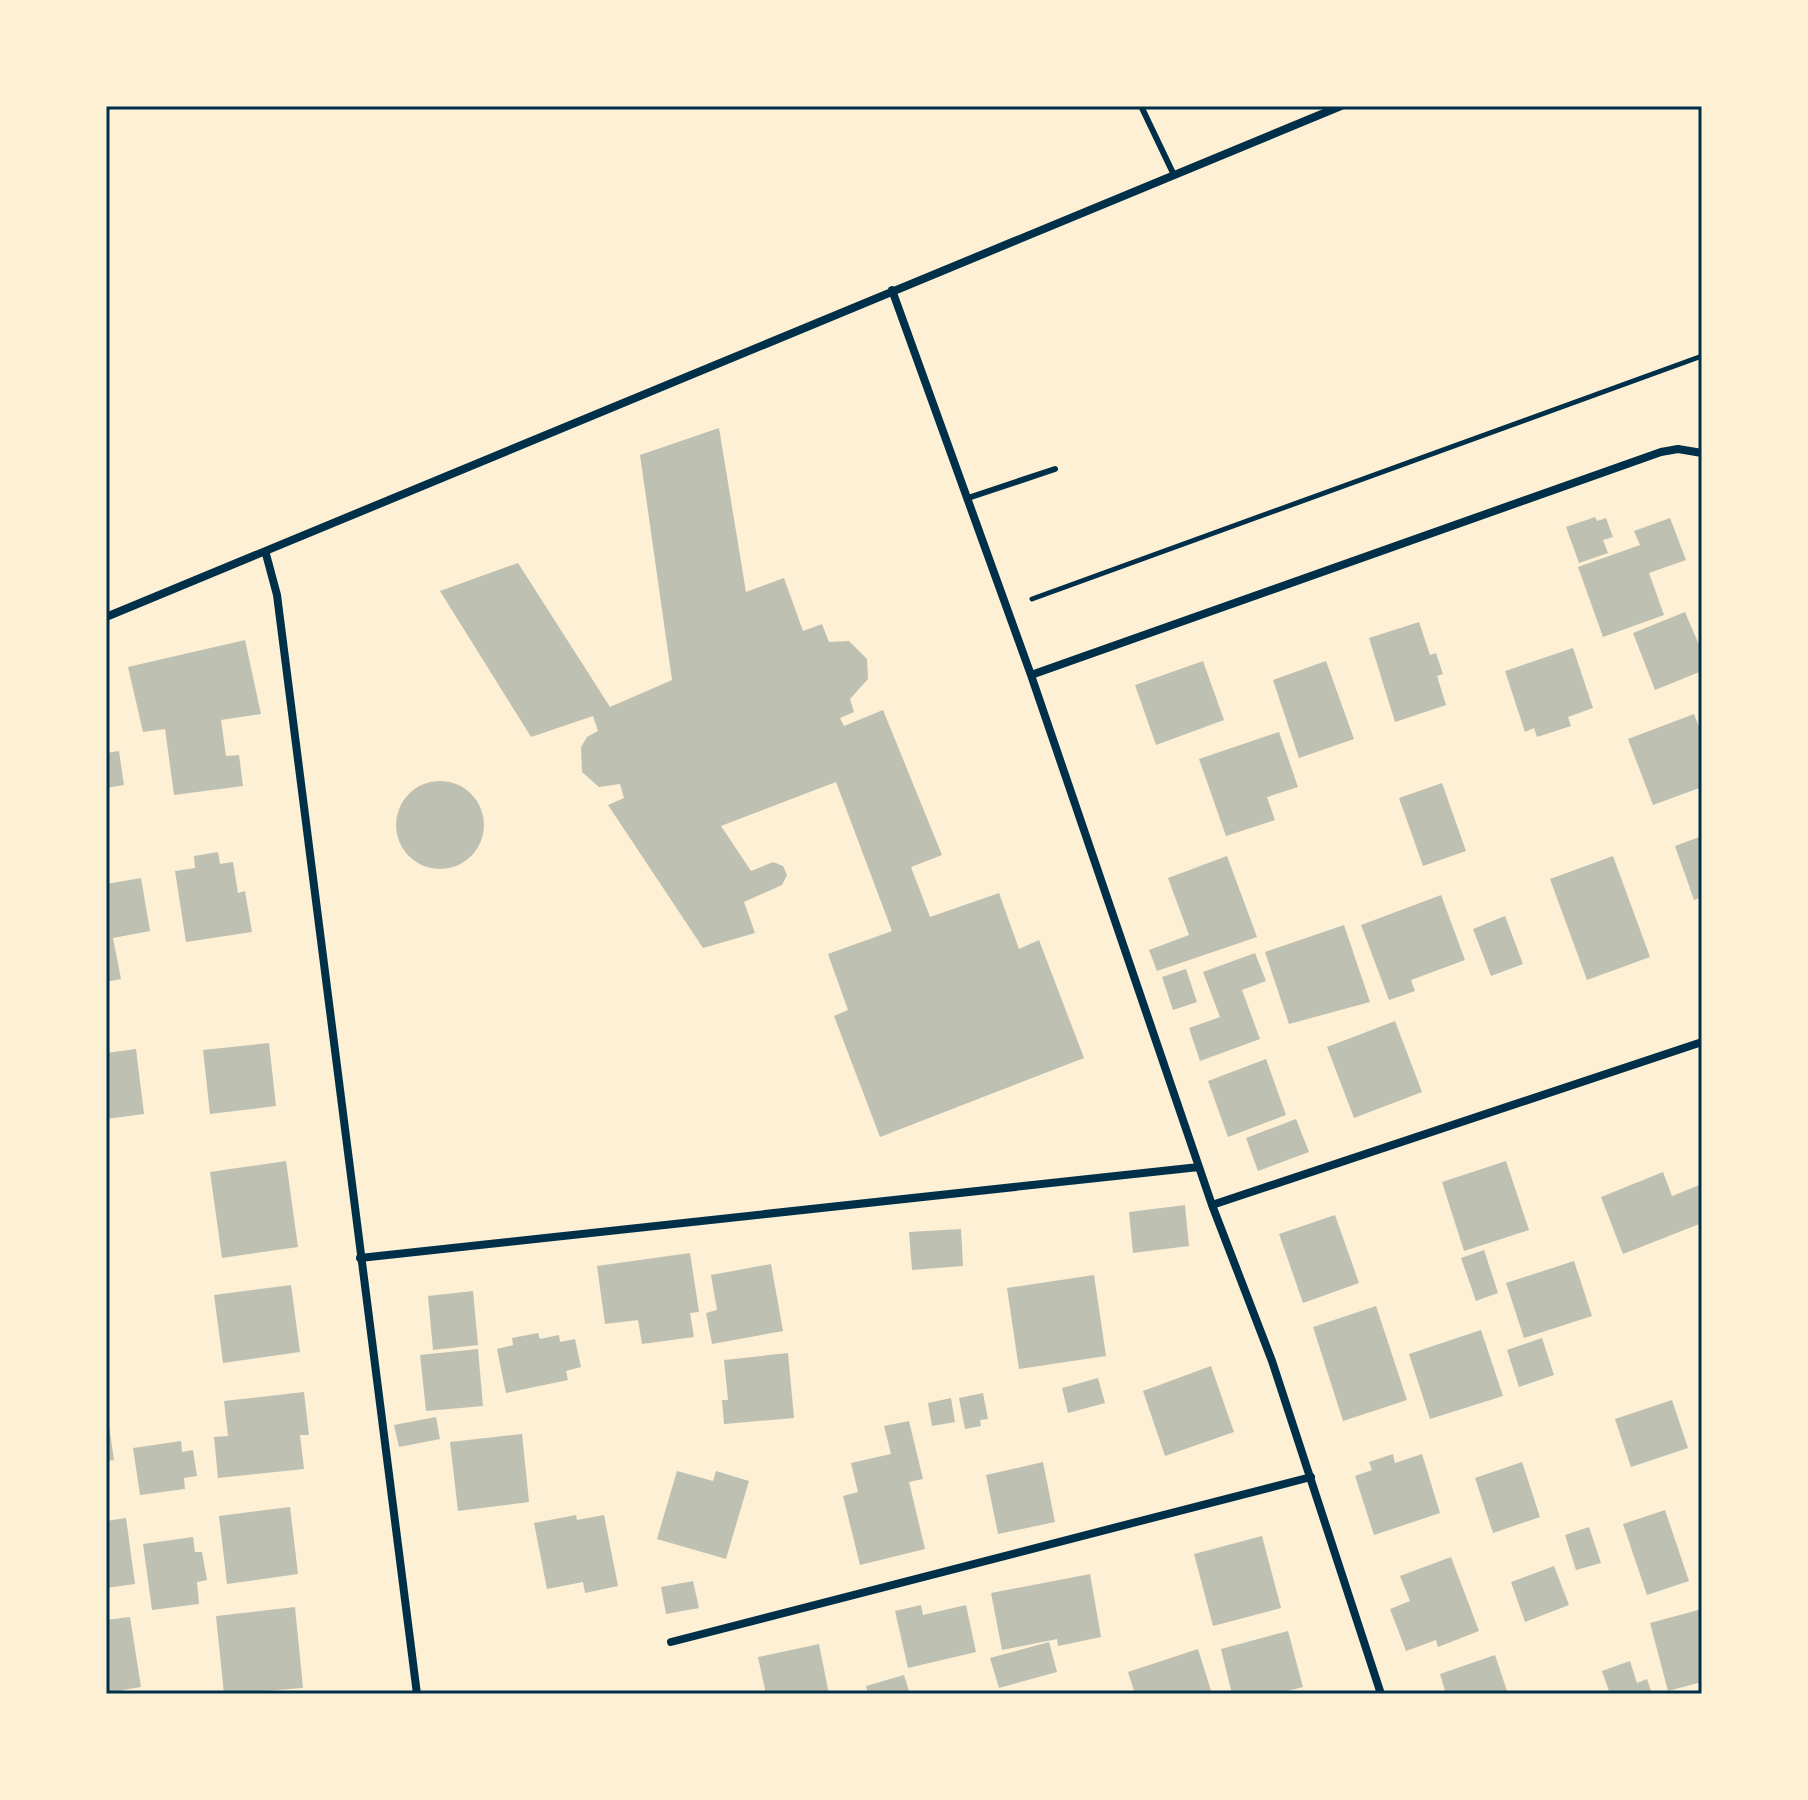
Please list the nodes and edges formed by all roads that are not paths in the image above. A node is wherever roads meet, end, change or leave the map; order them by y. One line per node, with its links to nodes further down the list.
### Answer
1 (1141, 106): 3 (lane)
2 (1341, 106): 3 (street)
3 (1173, 173): 4 (street)
4 (892, 290): 7 (street); 8 (street)
5 (1702, 453): 10 (street)
6 (1055, 469): 7 (lane)
7 (968, 498): 10 (street)
8 (266, 554): 9 (street); 14 (street)
9 (106, 617)
10 (1031, 675): 12 (street)
11 (1702, 1042): 13 (street)
12 (1199, 1167): 13 (street); 14 (street)
13 (1212, 1205): 15 (street)
14 (360, 1258): 17 (street)
15 (1311, 1477): 16 (street); 18 (street)
16 (671, 1642)
17 (417, 1694)
18 (1381, 1694)

